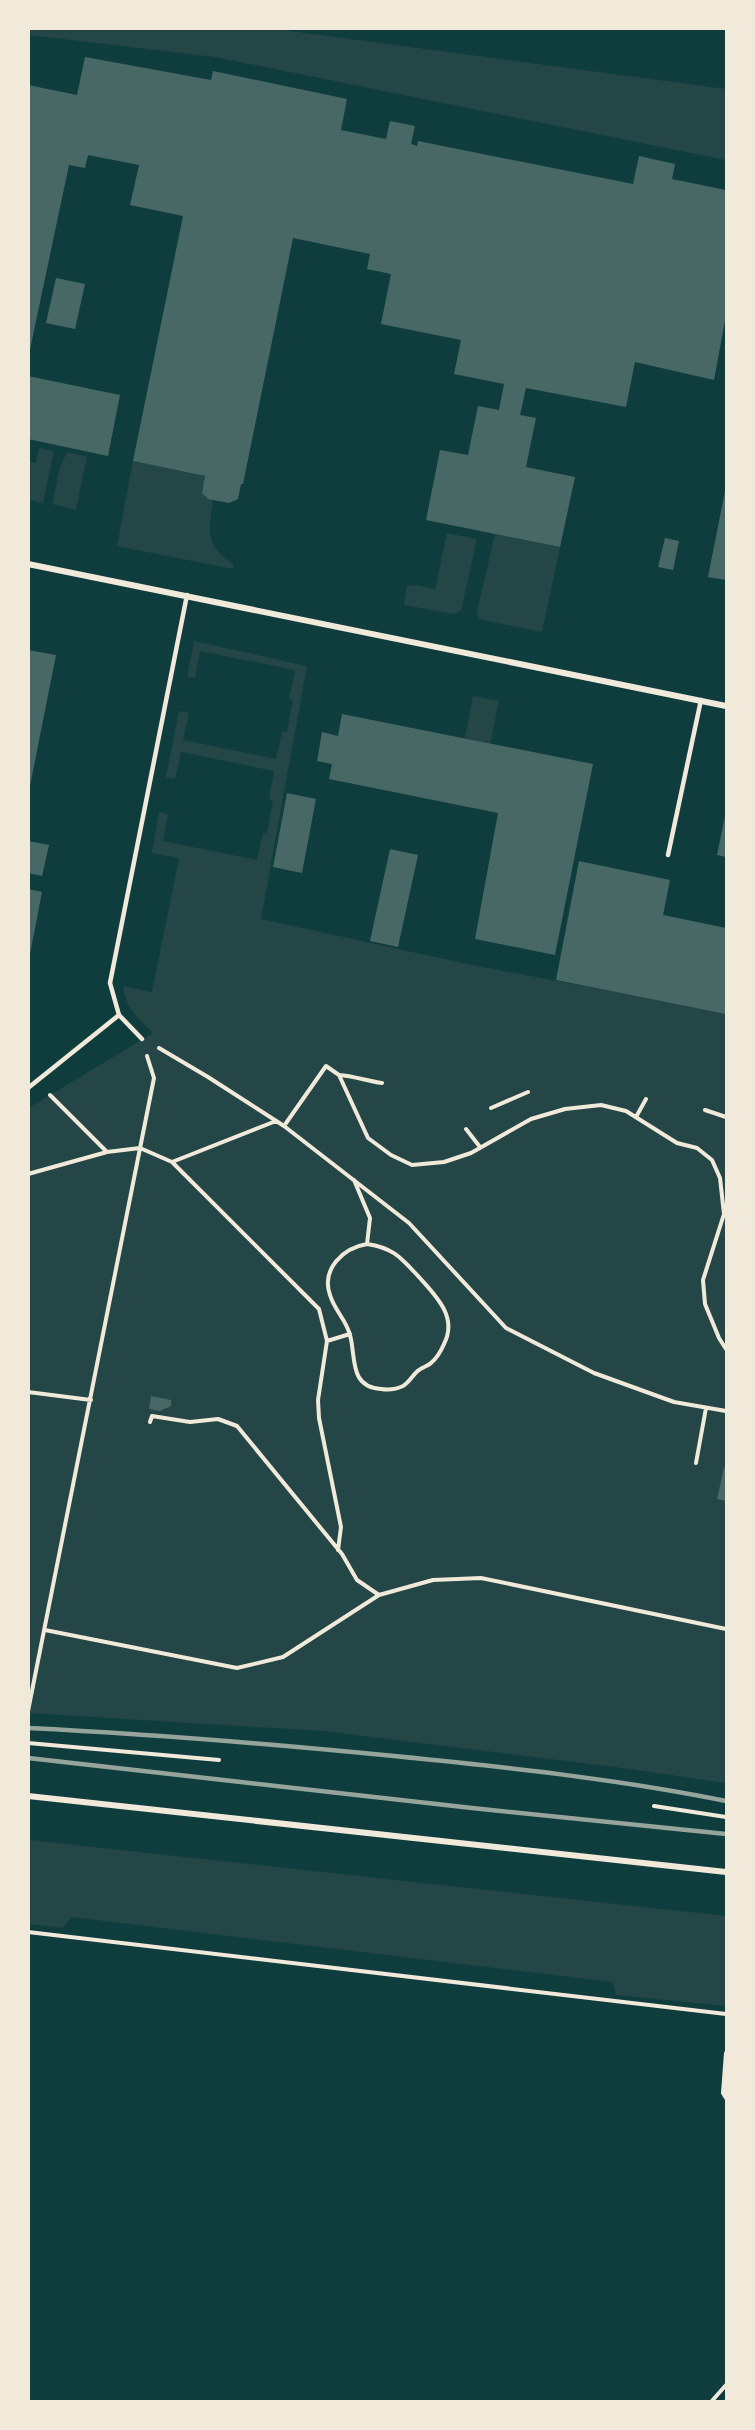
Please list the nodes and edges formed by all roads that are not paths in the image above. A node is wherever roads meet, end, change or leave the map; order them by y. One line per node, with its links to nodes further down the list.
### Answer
1 (28, 564): 2 (street)
2 (187, 596): 3 (street); 6 (lane)
3 (701, 700): 4 (street); 5 (lane)
4 (726, 706)
5 (668, 855)
6 (119, 1015): 7 (lane); 8 (lane)
7 (142, 1039)
8 (28, 1088)
9 (28, 1796): 10 (street)
10 (726, 1872)

